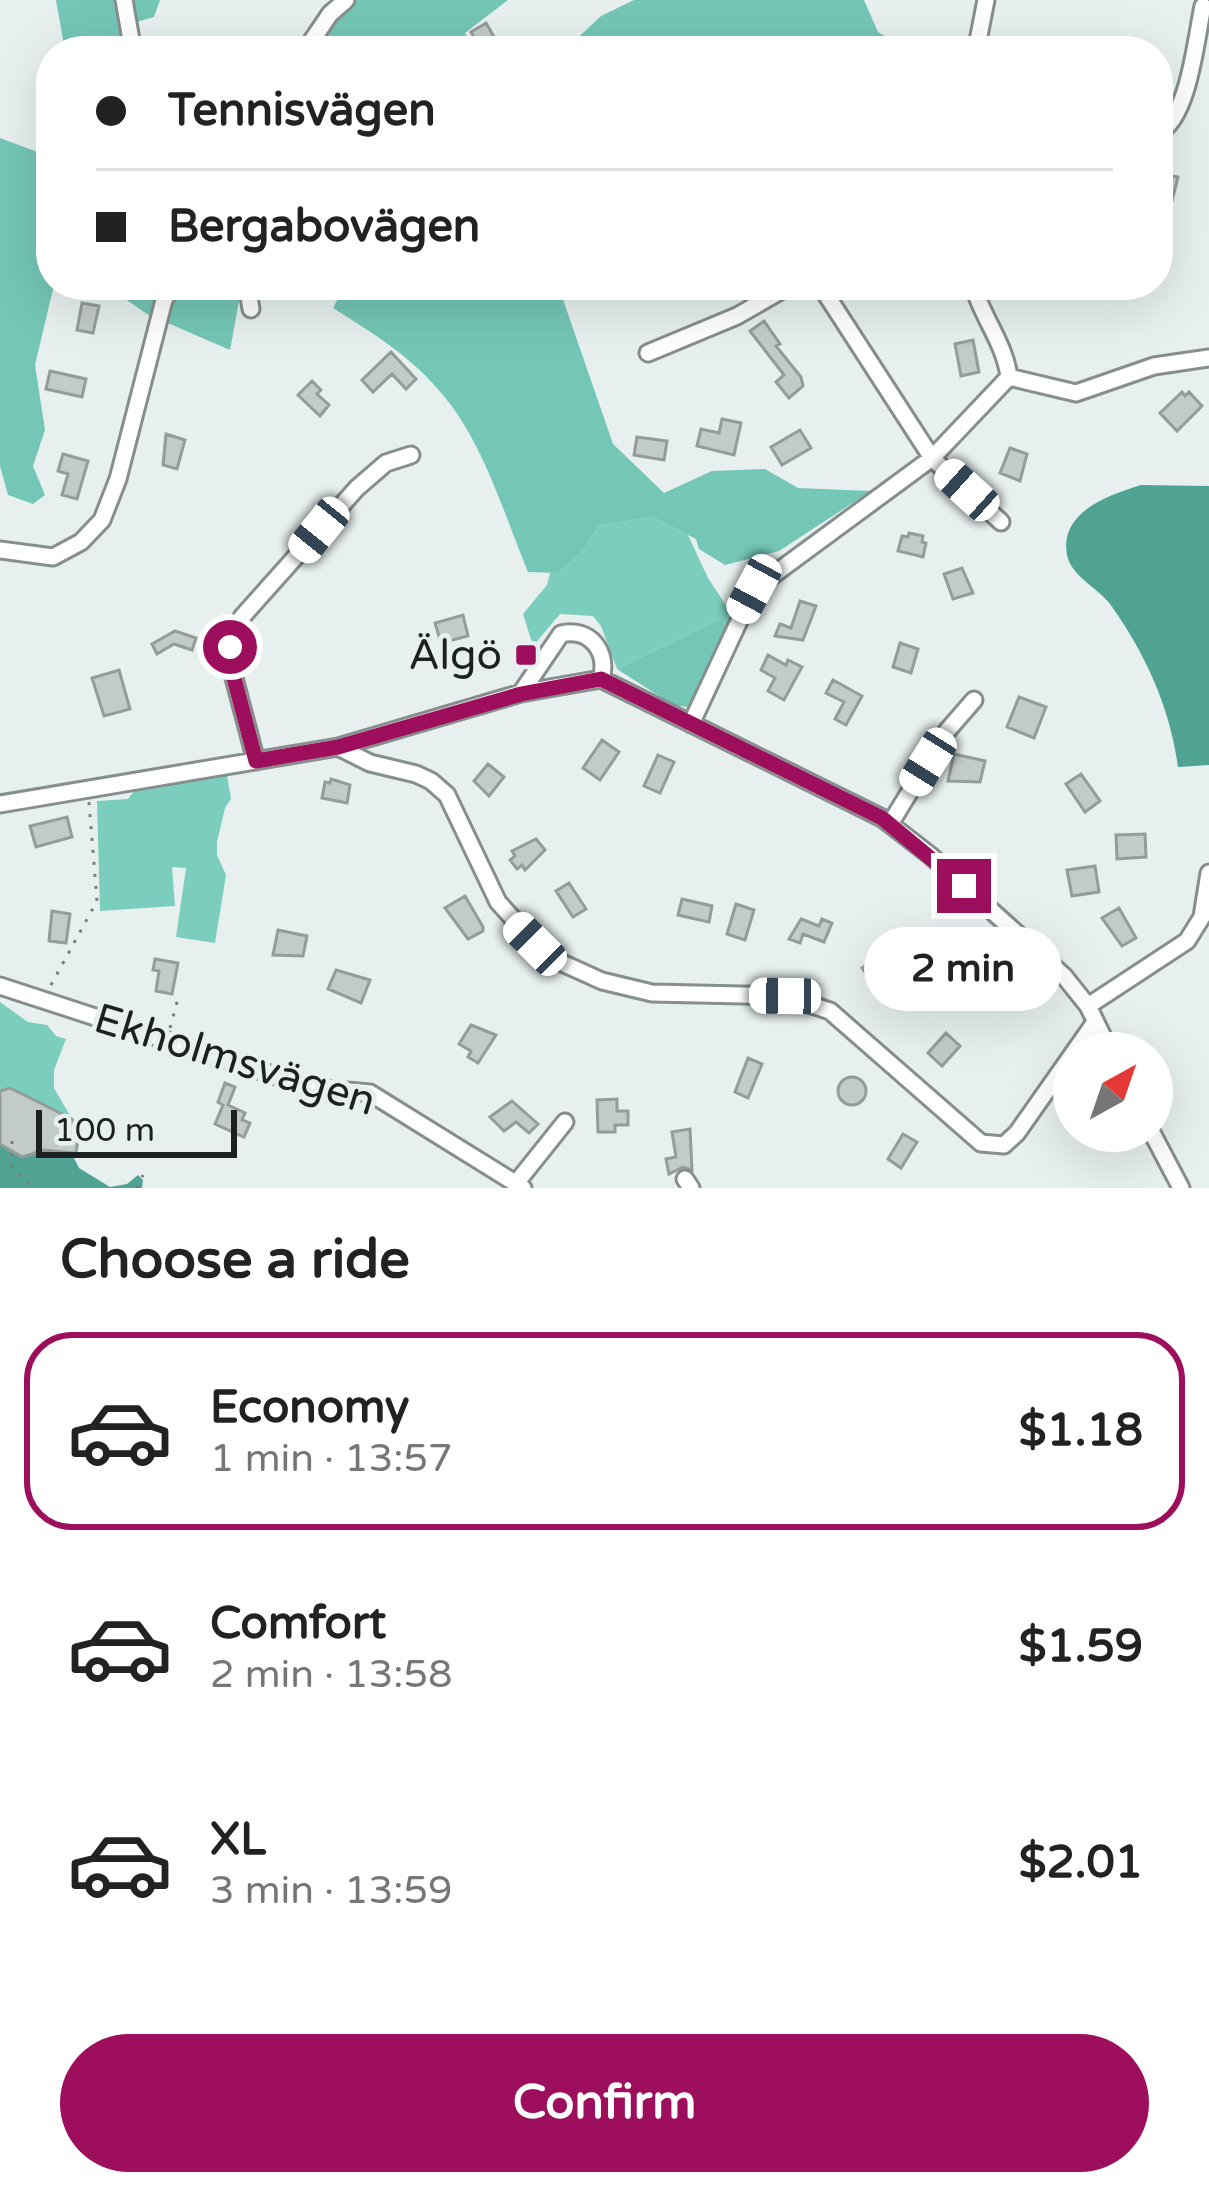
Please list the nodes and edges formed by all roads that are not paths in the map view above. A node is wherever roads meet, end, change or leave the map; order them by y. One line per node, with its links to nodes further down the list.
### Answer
1 (124, 0): 5 (street)
2 (346, 0): 6 (street)
3 (986, 0): 7 (street)
4 (1204, 6): 8 (street)
5 (130, 36)
6 (315, 36)
7 (979, 36)
8 (1173, 118)
9 (164, 300): 21 (street)
10 (249, 300): 14 (street)
11 (765, 300): 15 (street)
12 (830, 300): 19 (street)
13 (978, 300): 17 (street)
14 (250, 309)
15 (648, 352)
16 (1209, 358): 17 (street)
17 (1009, 377): 19 (street)
18 (412, 455): 27 (street)
19 (932, 458): 20 (street); 25 (street)
20 (1001, 522)
21 (0, 550)
22 (601, 679): 23 (street); 23 (street); 25 (street)
23 (521, 694): 26 (street)
24 (974, 700): 29 (street)
25 (691, 724): 29 (street)
26 (338, 747): 27 (street); 32 (street)
27 (256, 761): 28 (street)
28 (0, 804)
29 (890, 824): 32 (street)
30 (1209, 873): 32 (street)
31 (0, 986): 36 (street, Ekholmsvägen)
32 (1091, 1014): 33 (street)
33 (1100, 1032)
34 (565, 1122): 36 (street)
35 (1162, 1152): 37 (street)
36 (520, 1185)
37 (1180, 1188)

